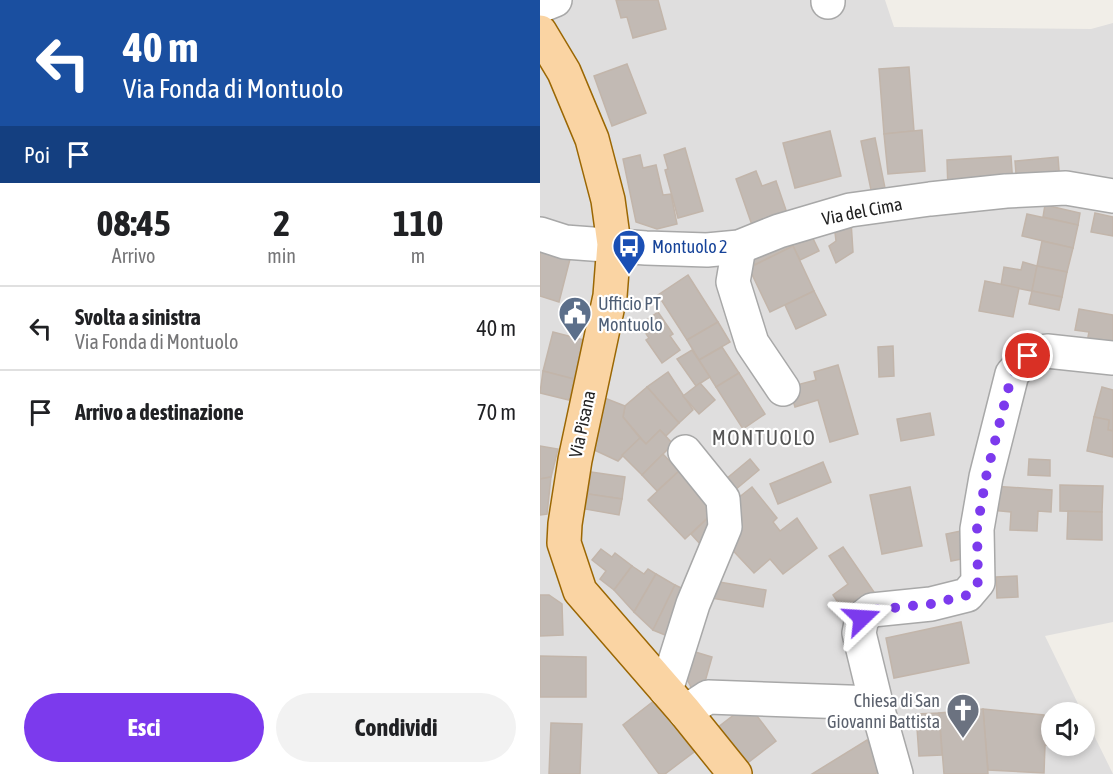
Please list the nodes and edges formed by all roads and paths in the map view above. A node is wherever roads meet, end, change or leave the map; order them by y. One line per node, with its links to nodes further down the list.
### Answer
1 (555, 0): 2 (street)
2 (540, 6)
3 (540, 32): 6 (main road, Via Pisana)
4 (1113, 196): 7 (street, Via del Cima)
5 (540, 234): 6 (street, Via del Cima)
6 (615, 244): 7 (street, Via del Cima); 11 (main road, Via Pisana)
7 (739, 247): 9 (street)
8 (1113, 358): 12 (street)
9 (783, 389)
10 (685, 452): 11 (street)
11 (675, 701): 12 (street); 13 (main road, Via Pisana)
12 (876, 703): 14 (street)
13 (735, 774)
14 (896, 774)

